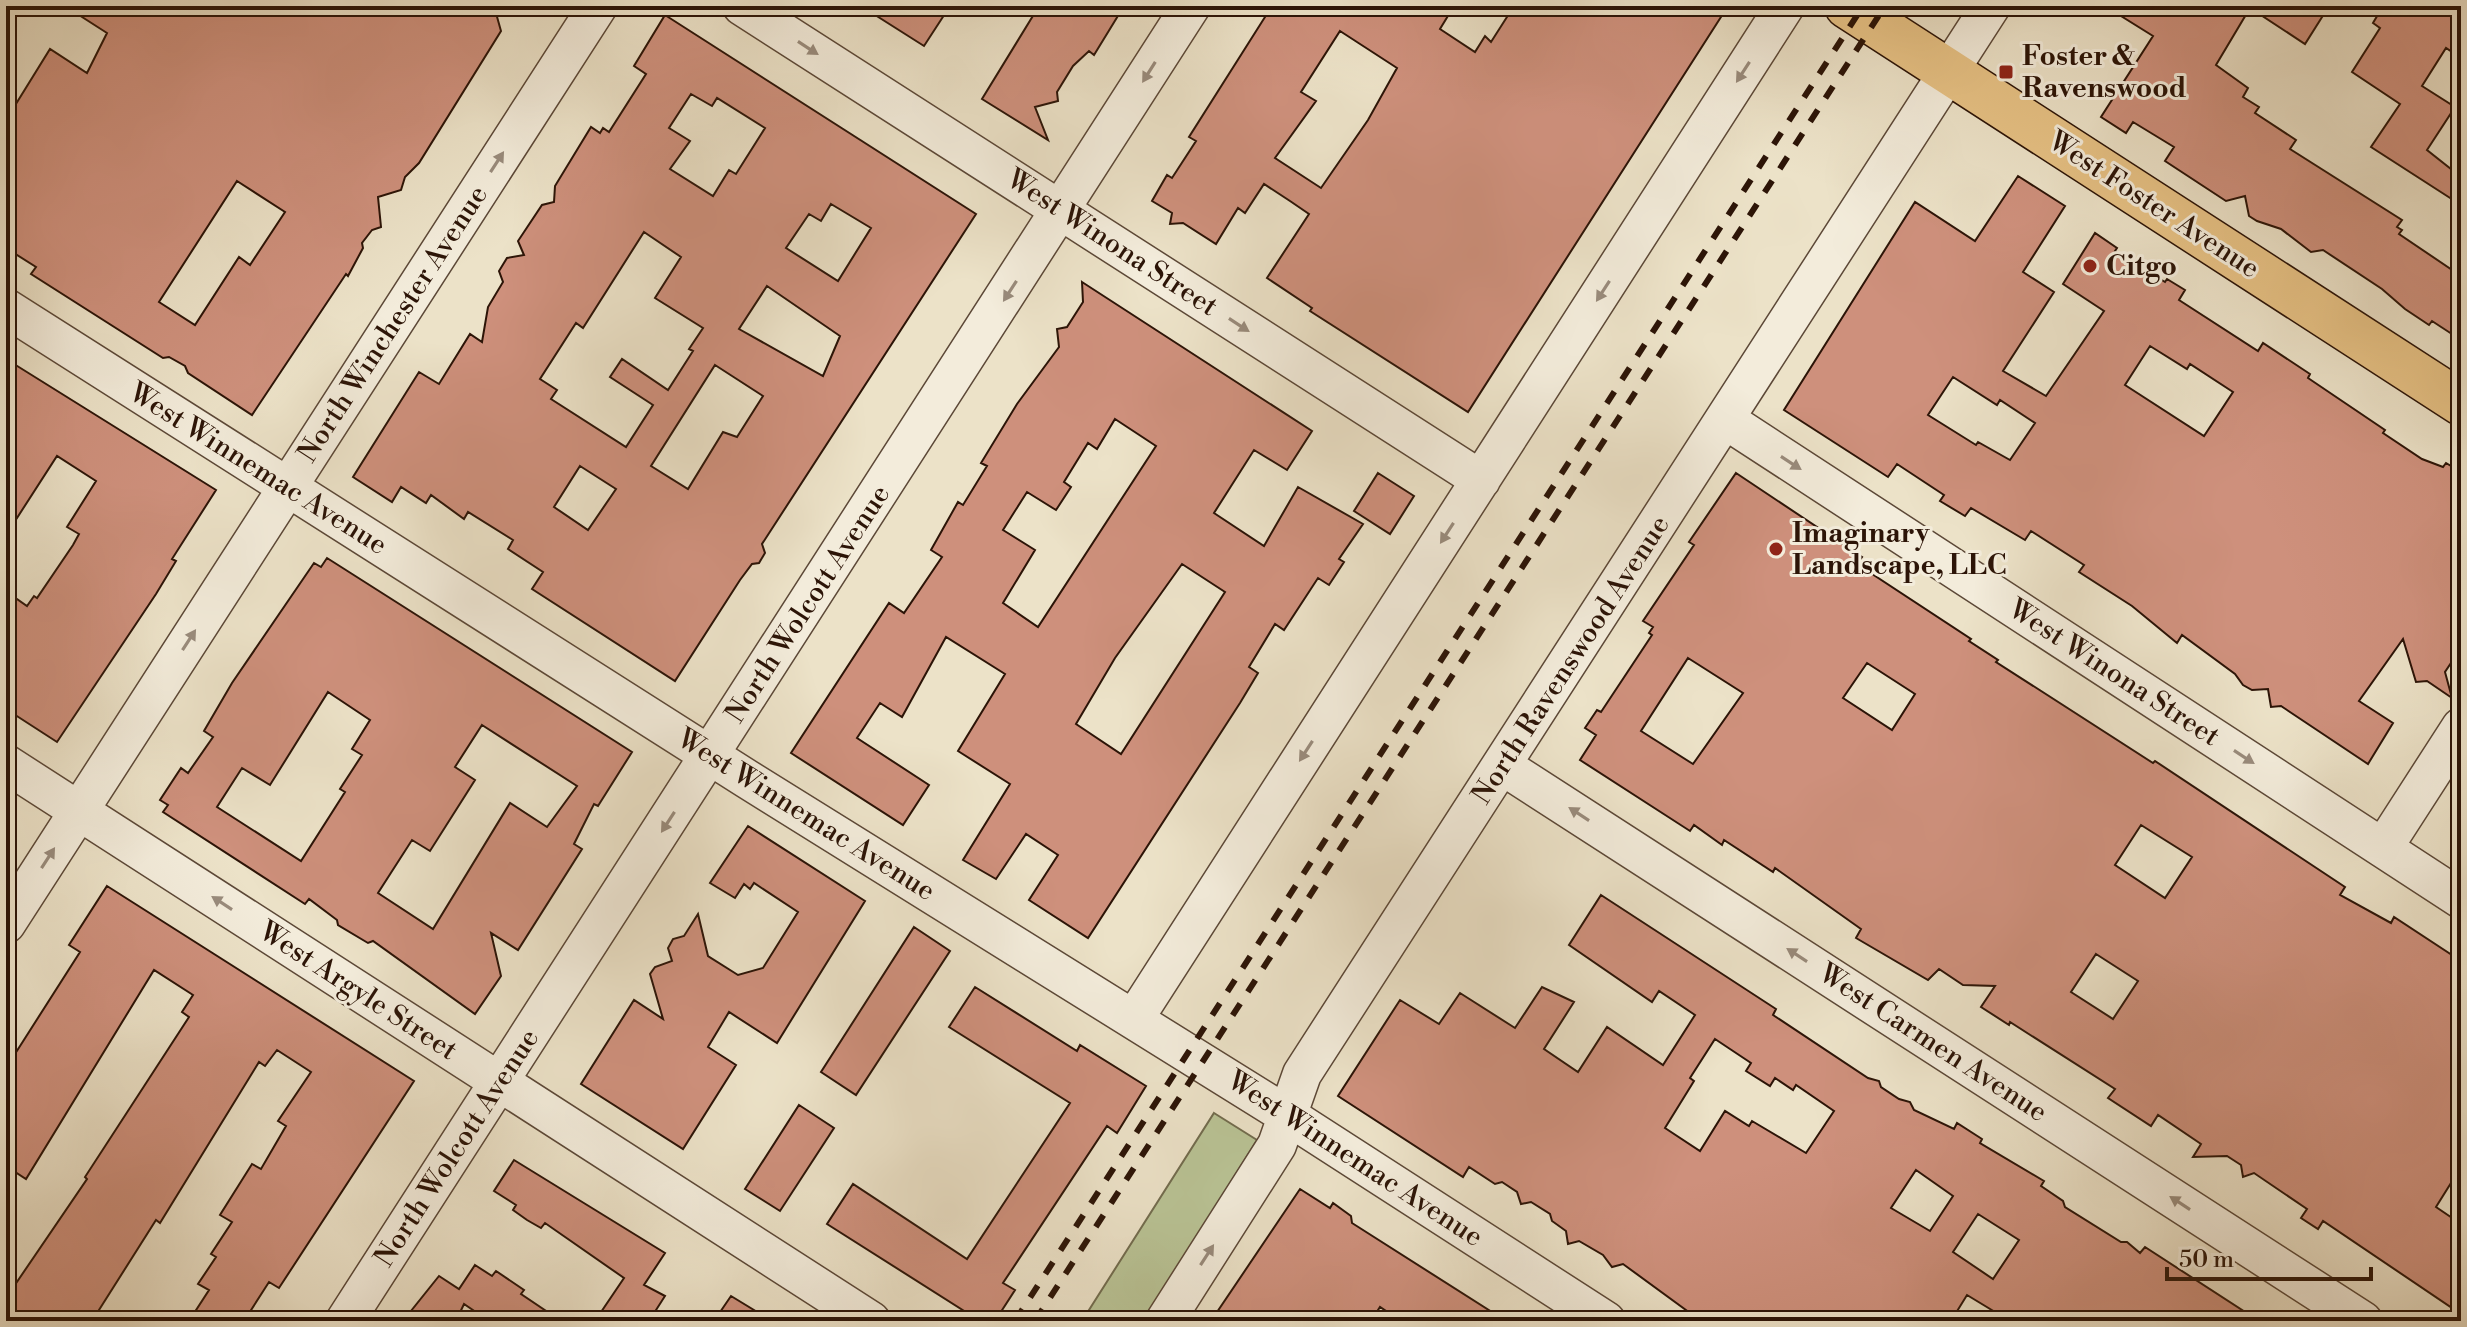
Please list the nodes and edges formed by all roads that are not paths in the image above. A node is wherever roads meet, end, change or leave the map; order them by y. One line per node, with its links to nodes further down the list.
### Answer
1 (598, 6): 13 (street, North Winchester Avenue, one-way to 1)
2 (742, 6): 8 (street, West Winona Street, one-way to 8)
3 (1191, 6): 8 (street, North Wolcott Avenue, one-way to 8)
4 (1785, 6): 12 (street, one-way to 12)
5 (1847, 6): 7 (main road, West Foster Avenue)
6 (1991, 6): 7 (street, North Ravenswood Avenue)
7 (1949, 72): 10 (main road, West Foster Avenue); 11 (street, North Ravenswood Avenue)
8 (1061, 211): 12 (street, West Winona Street, one-way to 12); 15 (street, North Wolcott Avenue, one-way to 15)
9 (6, 308): 13 (street, West Winnemac Avenue)
10 (2461, 403)
11 (1726, 420): 17 (street, North Ravenswood Avenue); 19 (street, West Winona Street, one-way to 19)
12 (1481, 480): 22 (street, one-way to 22)
13 (288, 487): 15 (street, West Winnemac Avenue); 18 (street, North Winchester Avenue, one-way to 13)
14 (2461, 727): 19 (street)
15 (710, 756): 22 (street, West Winnemac Avenue); 23 (street, North Wolcott Avenue, one-way to 23)
16 (6, 764): 18 (street, West Argyle Street)
17 (1503, 766): 24 (street, North Ravenswood Avenue); 29 (street, West Carmen Avenue, one-way to 17)
18 (79, 811): 21 (street, North Winchester Avenue, one-way to 18); 23 (street, West Argyle Street, one-way to 18)
19 (2383, 848): 20 (street, West Winona Street)
20 (2461, 899)
21 (6, 924)
22 (1134, 1019): 24 (street, West Winnemac Avenue)
23 (499, 1082): 25 (street, North Wolcott Avenue); 26 (street, West Argyle Street)
24 (1285, 1114): 27 (street, North Ravenswood Avenue, one-way to 24); 28 (street, West Winnemac Avenue)
25 (345, 1321)
26 (871, 1321)
27 (1165, 1321)
28 (1606, 1321)
29 (2363, 1321)

